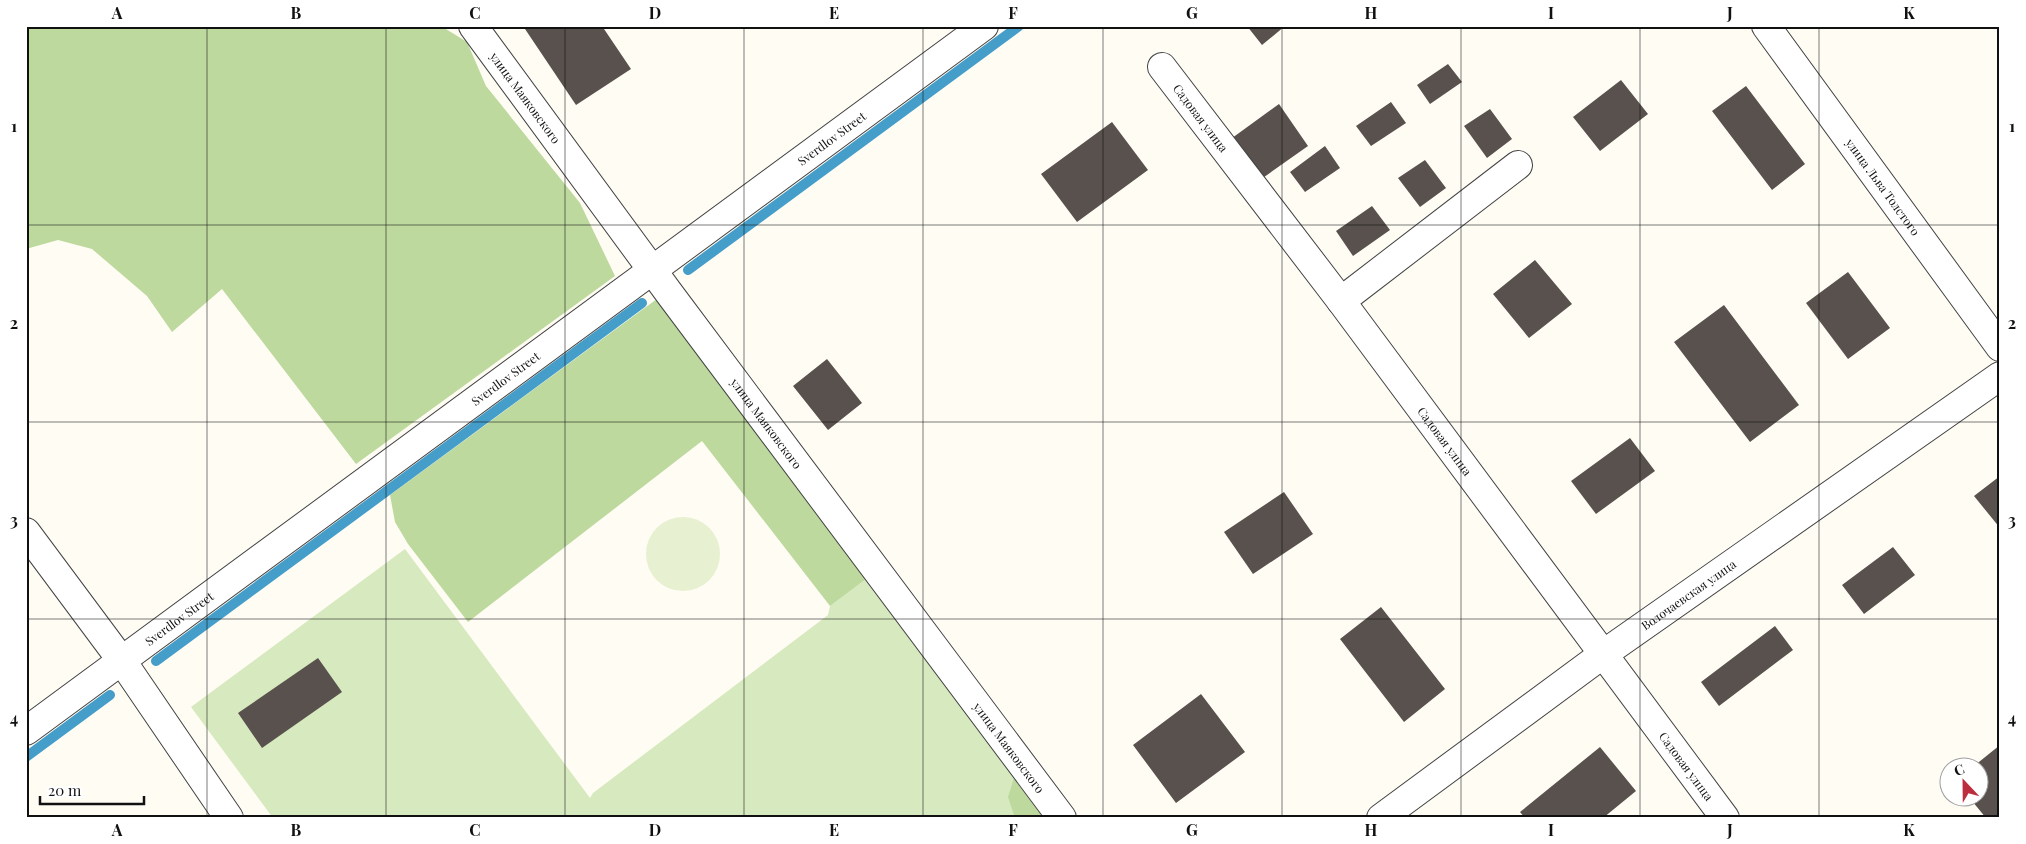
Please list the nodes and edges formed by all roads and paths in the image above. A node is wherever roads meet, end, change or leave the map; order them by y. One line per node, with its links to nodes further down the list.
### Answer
1 (473, 26): 6 (street, улица Маяковского)
2 (984, 26): 6 (street, Sverdlov Street)
3 (1766, 26): 8 (street, улица Льва Толстого)
4 (1162, 67): 7 (street, Садовая улица)
5 (1518, 165): 7 (street)
6 (654, 271): 12 (street, Sverdlov Street); 15 (street, улица Маяковского)
7 (1341, 301): 11 (street, Садовая улица)
8 (2000, 347)
9 (2000, 376): 11 (street, Волочаевская улица)
10 (26, 532): 12 (street)
11 (1602, 655): 16 (street, Волочаевская улица); 17 (street, Садовая улица)
12 (122, 661): 13 (street, Sverdlov Street); 14 (street)
13 (26, 731)
14 (229, 818)
15 (1062, 818)
16 (1381, 818)
17 (1724, 818)

